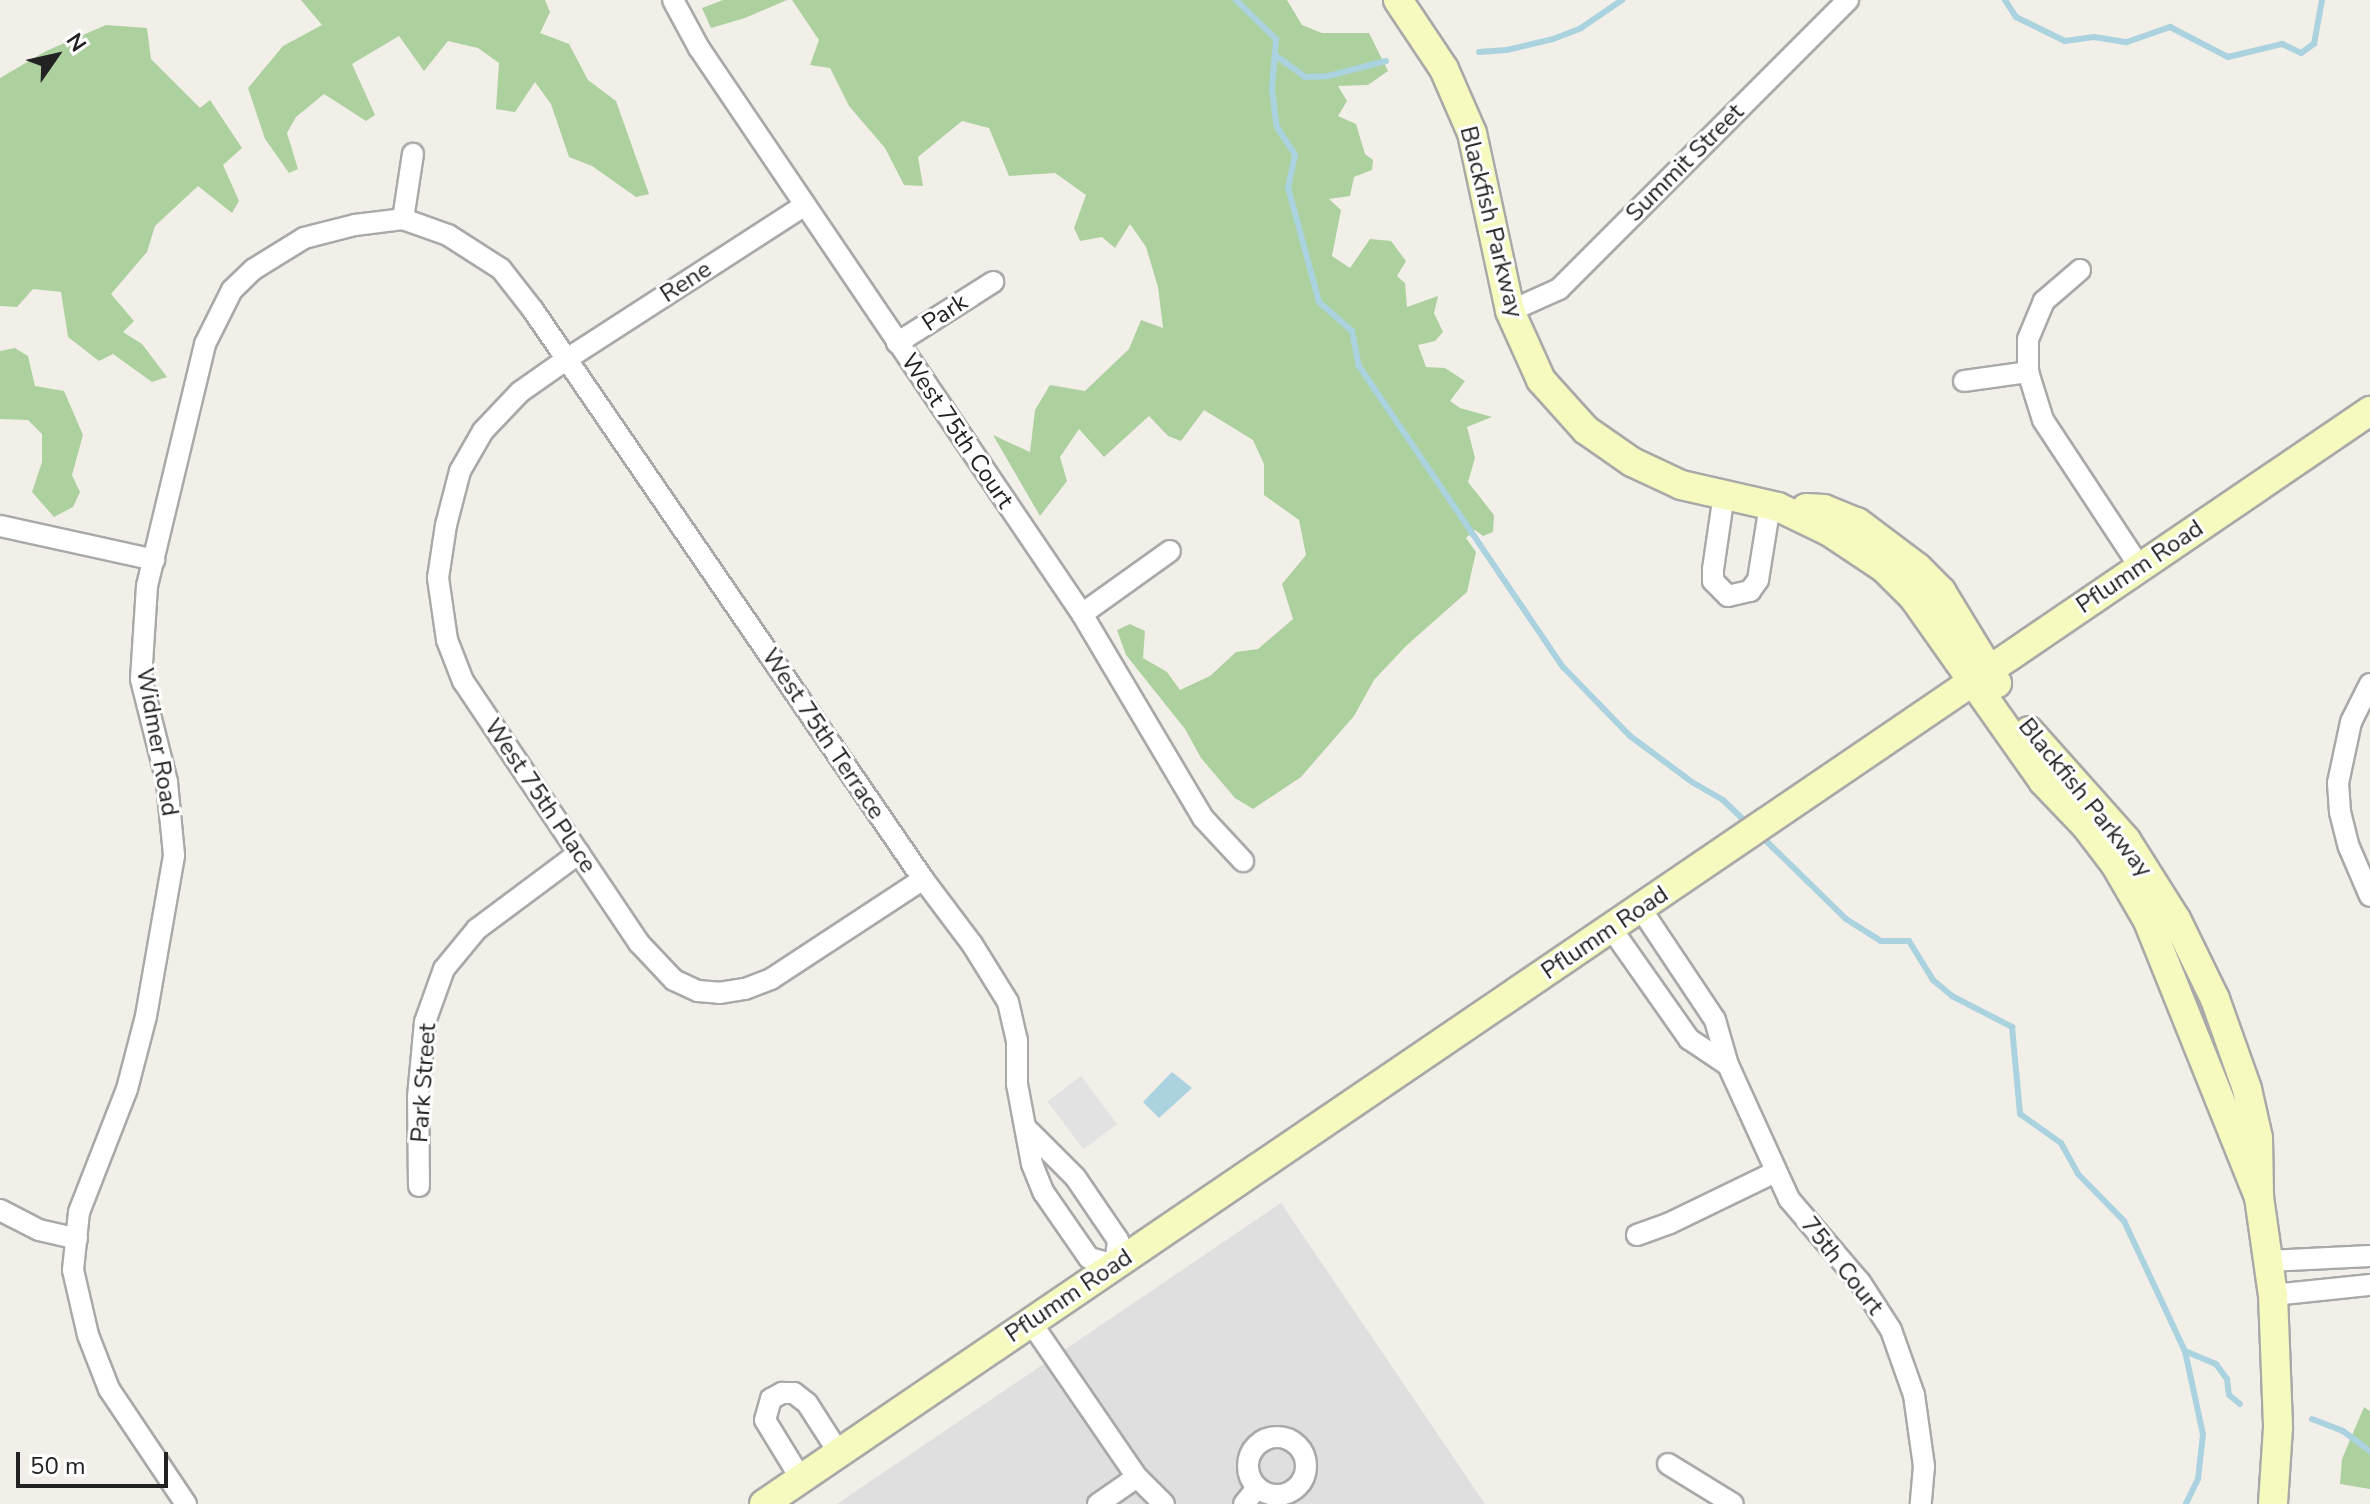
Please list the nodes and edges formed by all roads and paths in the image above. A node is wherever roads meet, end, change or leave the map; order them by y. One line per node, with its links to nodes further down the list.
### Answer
1 (673, 0): 5 (street, West 75th Court)
2 (1398, 0): 9 (main road, Blackfish Parkway)
3 (1848, 0): 9 (street, Summit Street)
4 (413, 154): 6 (street)
5 (805, 205): 10 (street, West 75th Court); 11 (street, Rene)
6 (403, 219): 11 (street, Widmer Road); 19 (street, Widmer Road)
7 (2080, 270): 12 (street)
8 (993, 282): 10 (street, Park)
9 (1510, 311): 15 (main road, Blackfish Parkway)
10 (897, 343): 21 (street, West 75th Court)
11 (567, 359): 24 (street, West 75th Place); 26 (street, West 75th Terrace)
12 (2028, 372): 13 (street); 20 (street)
13 (1964, 381)
14 (2370, 411): 20 (main road, Pflumm Road)
15 (1724, 494): 16 (main road, Blackfish Parkway); 16 (street)
16 (1774, 506): 22 (main road, Blackfish Parkway)
17 (0, 526): 19 (street)
18 (1170, 551): 21 (street)
19 (154, 560): 36 (street, Widmer Road)
20 (2140, 567): 22 (main road, Pflumm Road)
21 (1082, 614): 25 (street, West 75th Court)
22 (1981, 676): 28 (main road, Pflumm Road); 38 (main road, Blackfish Parkway)
23 (2370, 684): 27 (street)
24 (579, 853): 26 (street, West 75th Place); 33 (street, Park Street)
25 (1243, 861)
26 (923, 879): 31 (street, West 75th Terrace)
27 (2370, 896)
28 (1641, 909): 29 (main road, Pflumm Road); 30 (street, 75th Court)
29 (1611, 928): 30 (street); 39 (main road, Pflumm Road)
30 (1728, 1065): 32 (street, 75th Court)
31 (1026, 1128): 39 (street); 39 (street, West 75th Terrace)
32 (1775, 1172): 35 (street); 52 (street, 75th Court)
33 (419, 1186)
34 (0, 1210): 36 (street)
35 (1637, 1235)
36 (77, 1239): 47 (street, Widmer Road)
37 (2370, 1256): 38 (street)
38 (2268, 1261): 41 (main road, Blackfish Parkway)
39 (1115, 1265): 42 (main road, Pflumm Road)
40 (2370, 1285): 41 (street)
41 (2273, 1295): 53 (main road, Blackfish Parkway)
42 (1030, 1321): 43 (main road, Pflumm Road); 45 (street)
43 (839, 1453): 46 (main road, Pflumm Road); 46 (street)
44 (1668, 1464): 51 (street)
45 (1137, 1477): 49 (street); 50 (street)
46 (801, 1479): 48 (main road, Pflumm Road)
47 (186, 1504)
48 (764, 1504)
49 (1098, 1504)
50 (1164, 1504)
51 (1733, 1504)
52 (1921, 1504)
53 (2273, 1504)

